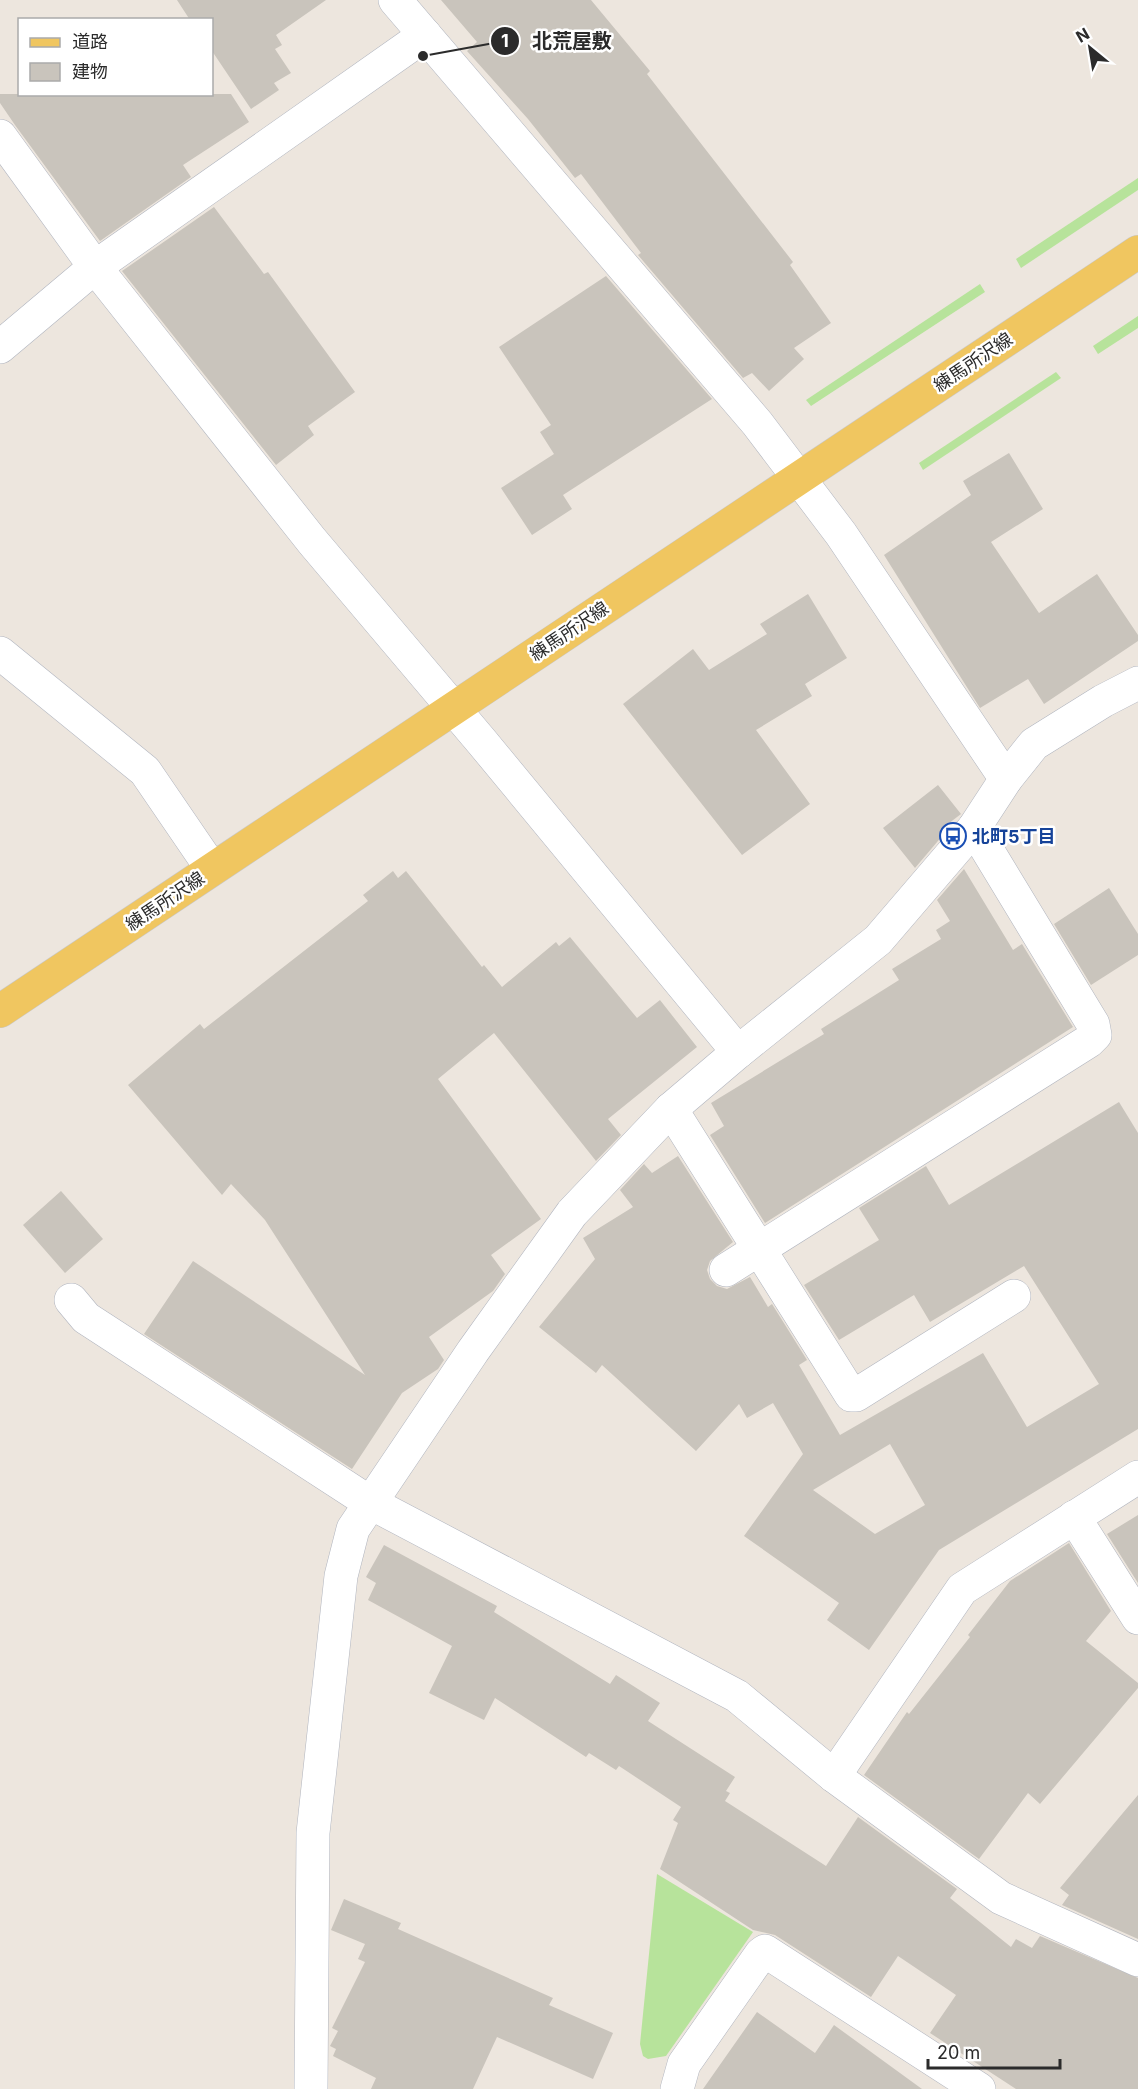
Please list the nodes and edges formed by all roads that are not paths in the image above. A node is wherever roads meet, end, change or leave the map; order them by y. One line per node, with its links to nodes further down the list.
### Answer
1 (395, 0): 2 (street)
2 (425, 35): 5 (street); 7 (street)
3 (0, 136): 5 (street)
4 (1138, 252): 7 (main road, 練馬所沢線)
5 (95, 267): 6 (street); 10 (street)
6 (0, 347)
7 (800, 478): 10 (main road, 練馬所沢線); 11 (street)
8 (0, 653): 13 (street)
9 (1138, 683): 11 (street)
10 (454, 708): 13 (main road, 練馬所沢線); 15 (street)
11 (1006, 779): 12 (street)
12 (974, 828): 15 (street); 17 (street)
13 (212, 869): 14 (main road, 練馬所沢線)
14 (0, 1011)
15 (738, 1052): 16 (street)
16 (671, 1109): 17 (street); 22 (street)
17 (759, 1248): 18 (street); 19 (street)
18 (726, 1270)
19 (1014, 1296)
20 (71, 1300): 22 (street)
21 (1138, 1477): 23 (street)
22 (369, 1502): 25 (street); 27 (street)
23 (1074, 1517): 24 (street); 25 (street)
24 (1138, 1618)
25 (834, 1776): 26 (street)
26 (1138, 1960)
27 (311, 2089)
28 (677, 2089): 29 (street)
29 (980, 2089)

